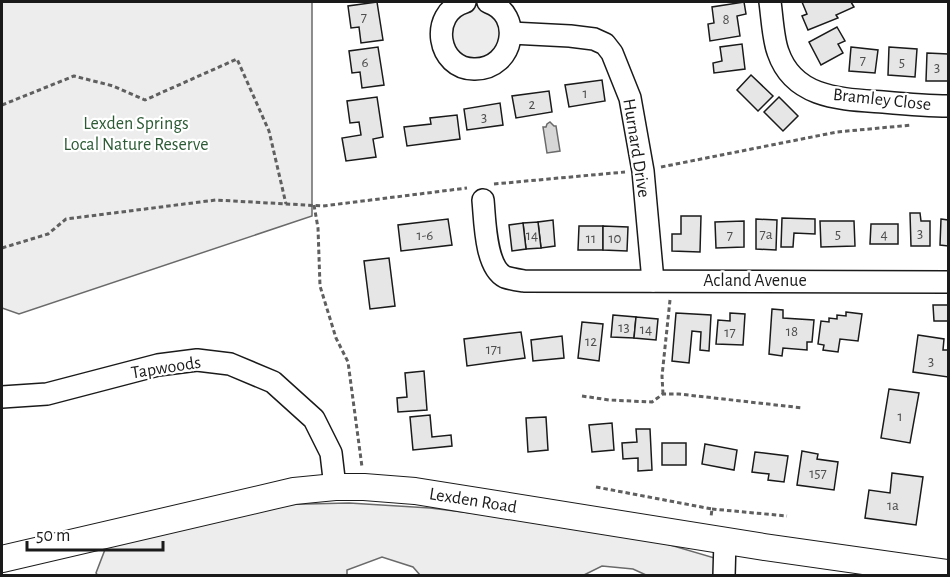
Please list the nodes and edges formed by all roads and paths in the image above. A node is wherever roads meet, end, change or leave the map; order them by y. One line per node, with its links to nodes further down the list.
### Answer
1 (465, 2): 4 (street)
2 (488, 2): 4 (street)
3 (770, 2): 6 (street, Bramley Close)
4 (511, 33): 10 (street, Hurnard Drive)
5 (2, 105): 8 (path)
6 (948, 106)
7 (483, 200): 10 (street, Acland Avenue)
8 (286, 204)
9 (314, 205): 16 (path)
10 (663, 281): 11 (street, Acland Avenue); 12 (path)
11 (948, 282)
12 (663, 394): 13 (path); 15 (path)
13 (582, 396)
14 (2, 398): 17 (street, Tapwoods)
15 (803, 408)
16 (360, 447)
17 (335, 487): 22 (main road, Lexden Road); 23 (main road, Lexden Road)
18 (596, 487): 19 (path)
19 (712, 509): 20 (path); 21 (path)
20 (788, 516)
21 (710, 519)
22 (725, 540): 24 (main road, Lexden Road); 25 (street)
23 (2, 559)
24 (948, 573)
25 (724, 576)

